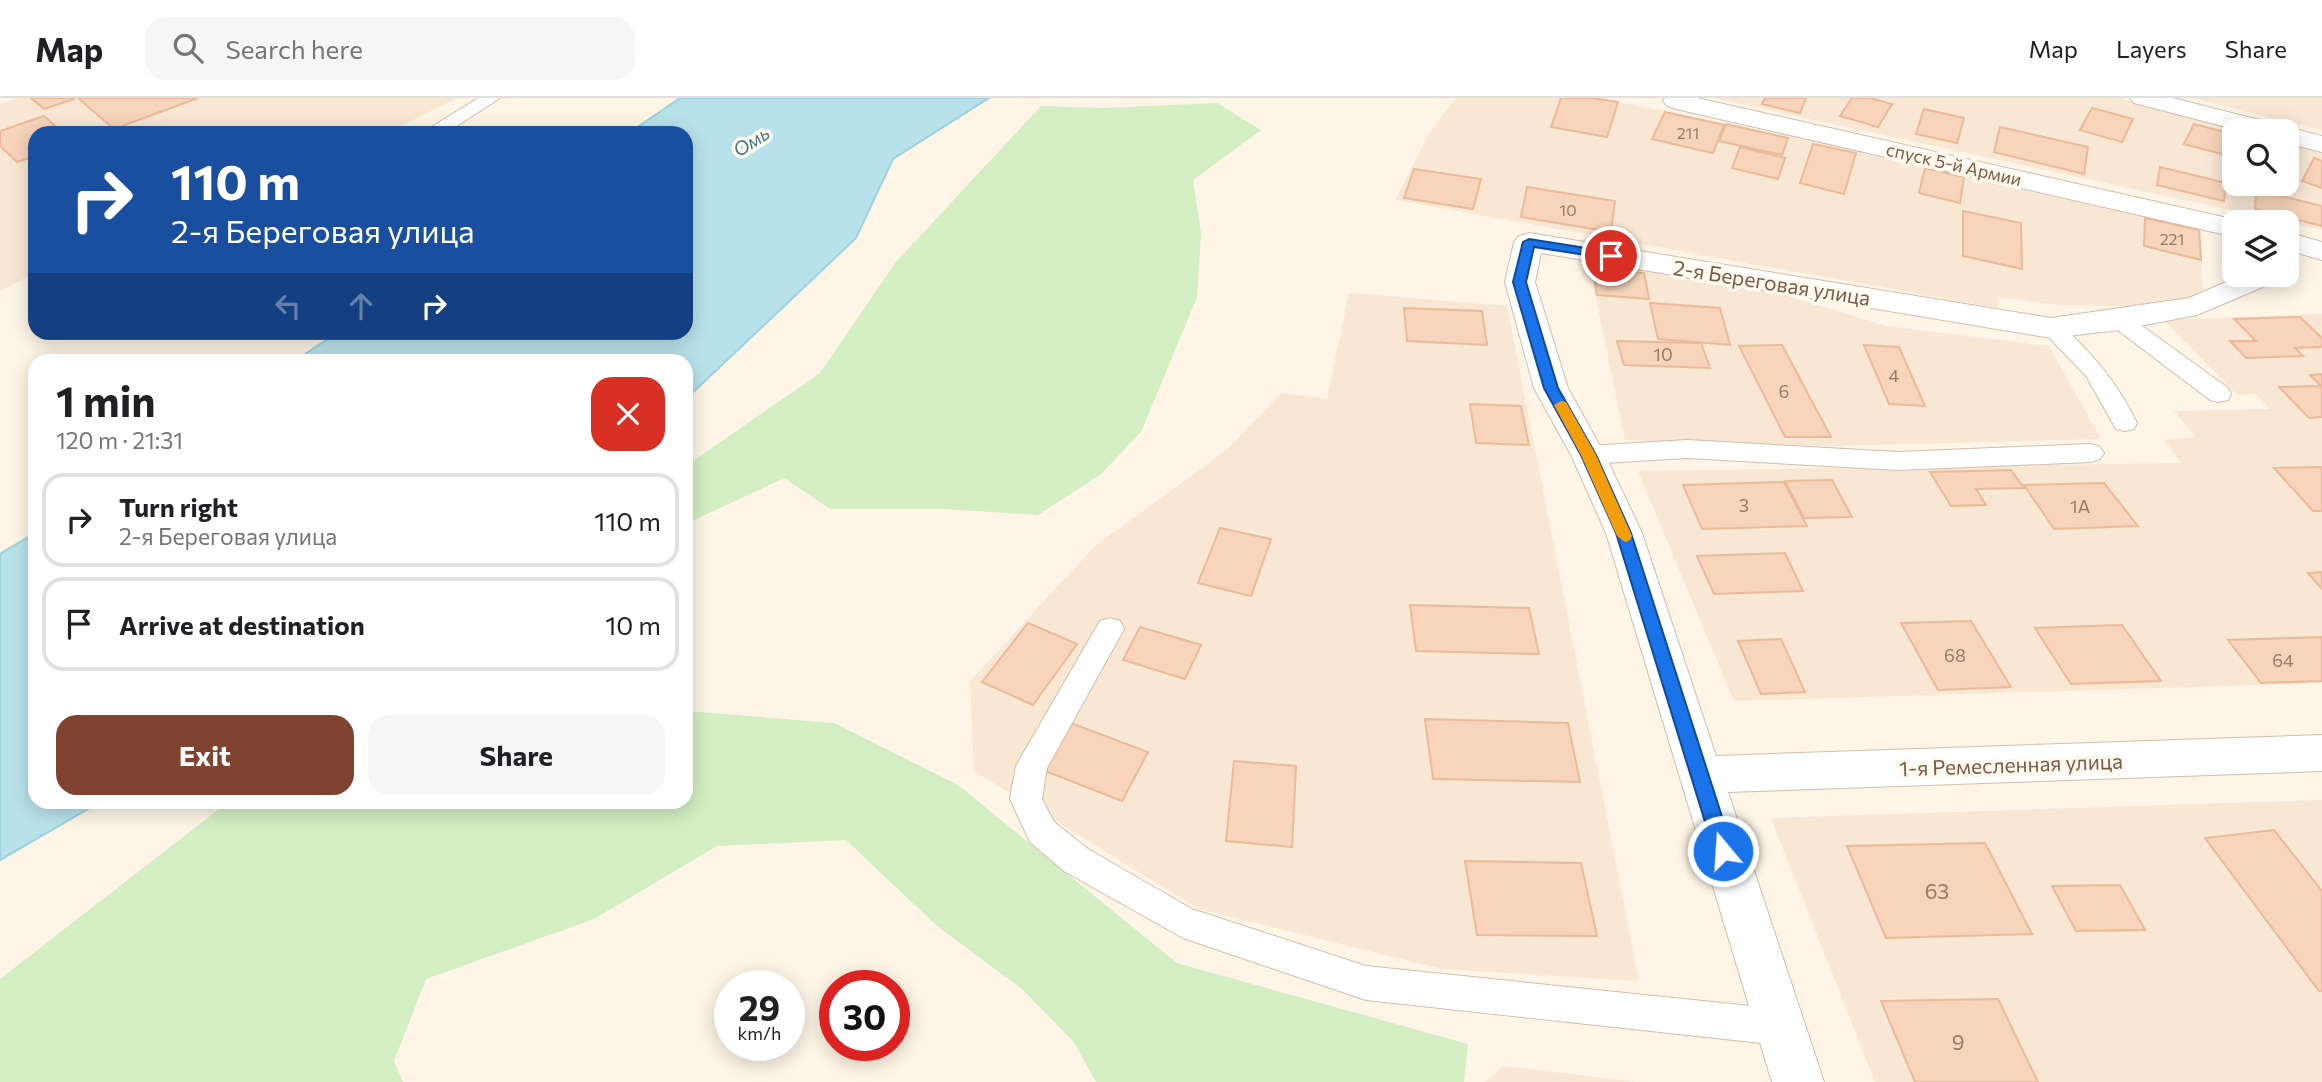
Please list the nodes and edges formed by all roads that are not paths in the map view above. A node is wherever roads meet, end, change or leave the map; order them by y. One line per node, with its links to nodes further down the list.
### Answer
1 (491, 98): 5 (lane)
2 (1678, 98): 8 (street, спуск 5-й Армии)
3 (2143, 98): 4 (street)
4 (2225, 119)
5 (444, 126)
6 (2299, 138): 7 (street)
7 (2322, 144)
8 (2222, 225)
9 (2299, 244): 10 (street)
10 (2322, 251)
11 (2322, 267): 12 (street)
12 (2299, 270)
13 (2239, 287): 14 (street, 2-я Береговая улица)
14 (2119, 320): 15 (street, 2-я Береговая улица); 16 (lane)
15 (2051, 328): 17 (lane); 19 (street, 2-я Береговая улица)
16 (2219, 394)
17 (2125, 424)
18 (2091, 453): 19 (lane)
19 (1588, 455): 22 (street, 2-я Береговая улица)
20 (1110, 629): 23 (lane)
21 (2322, 753): 22 (street, 1-я Ремесленная улица)
22 (1699, 775): 23 (street, 2-я Береговая улица)
23 (1780, 1027): 24 (street, 2-я Береговая улица)
24 (1798, 1082)

